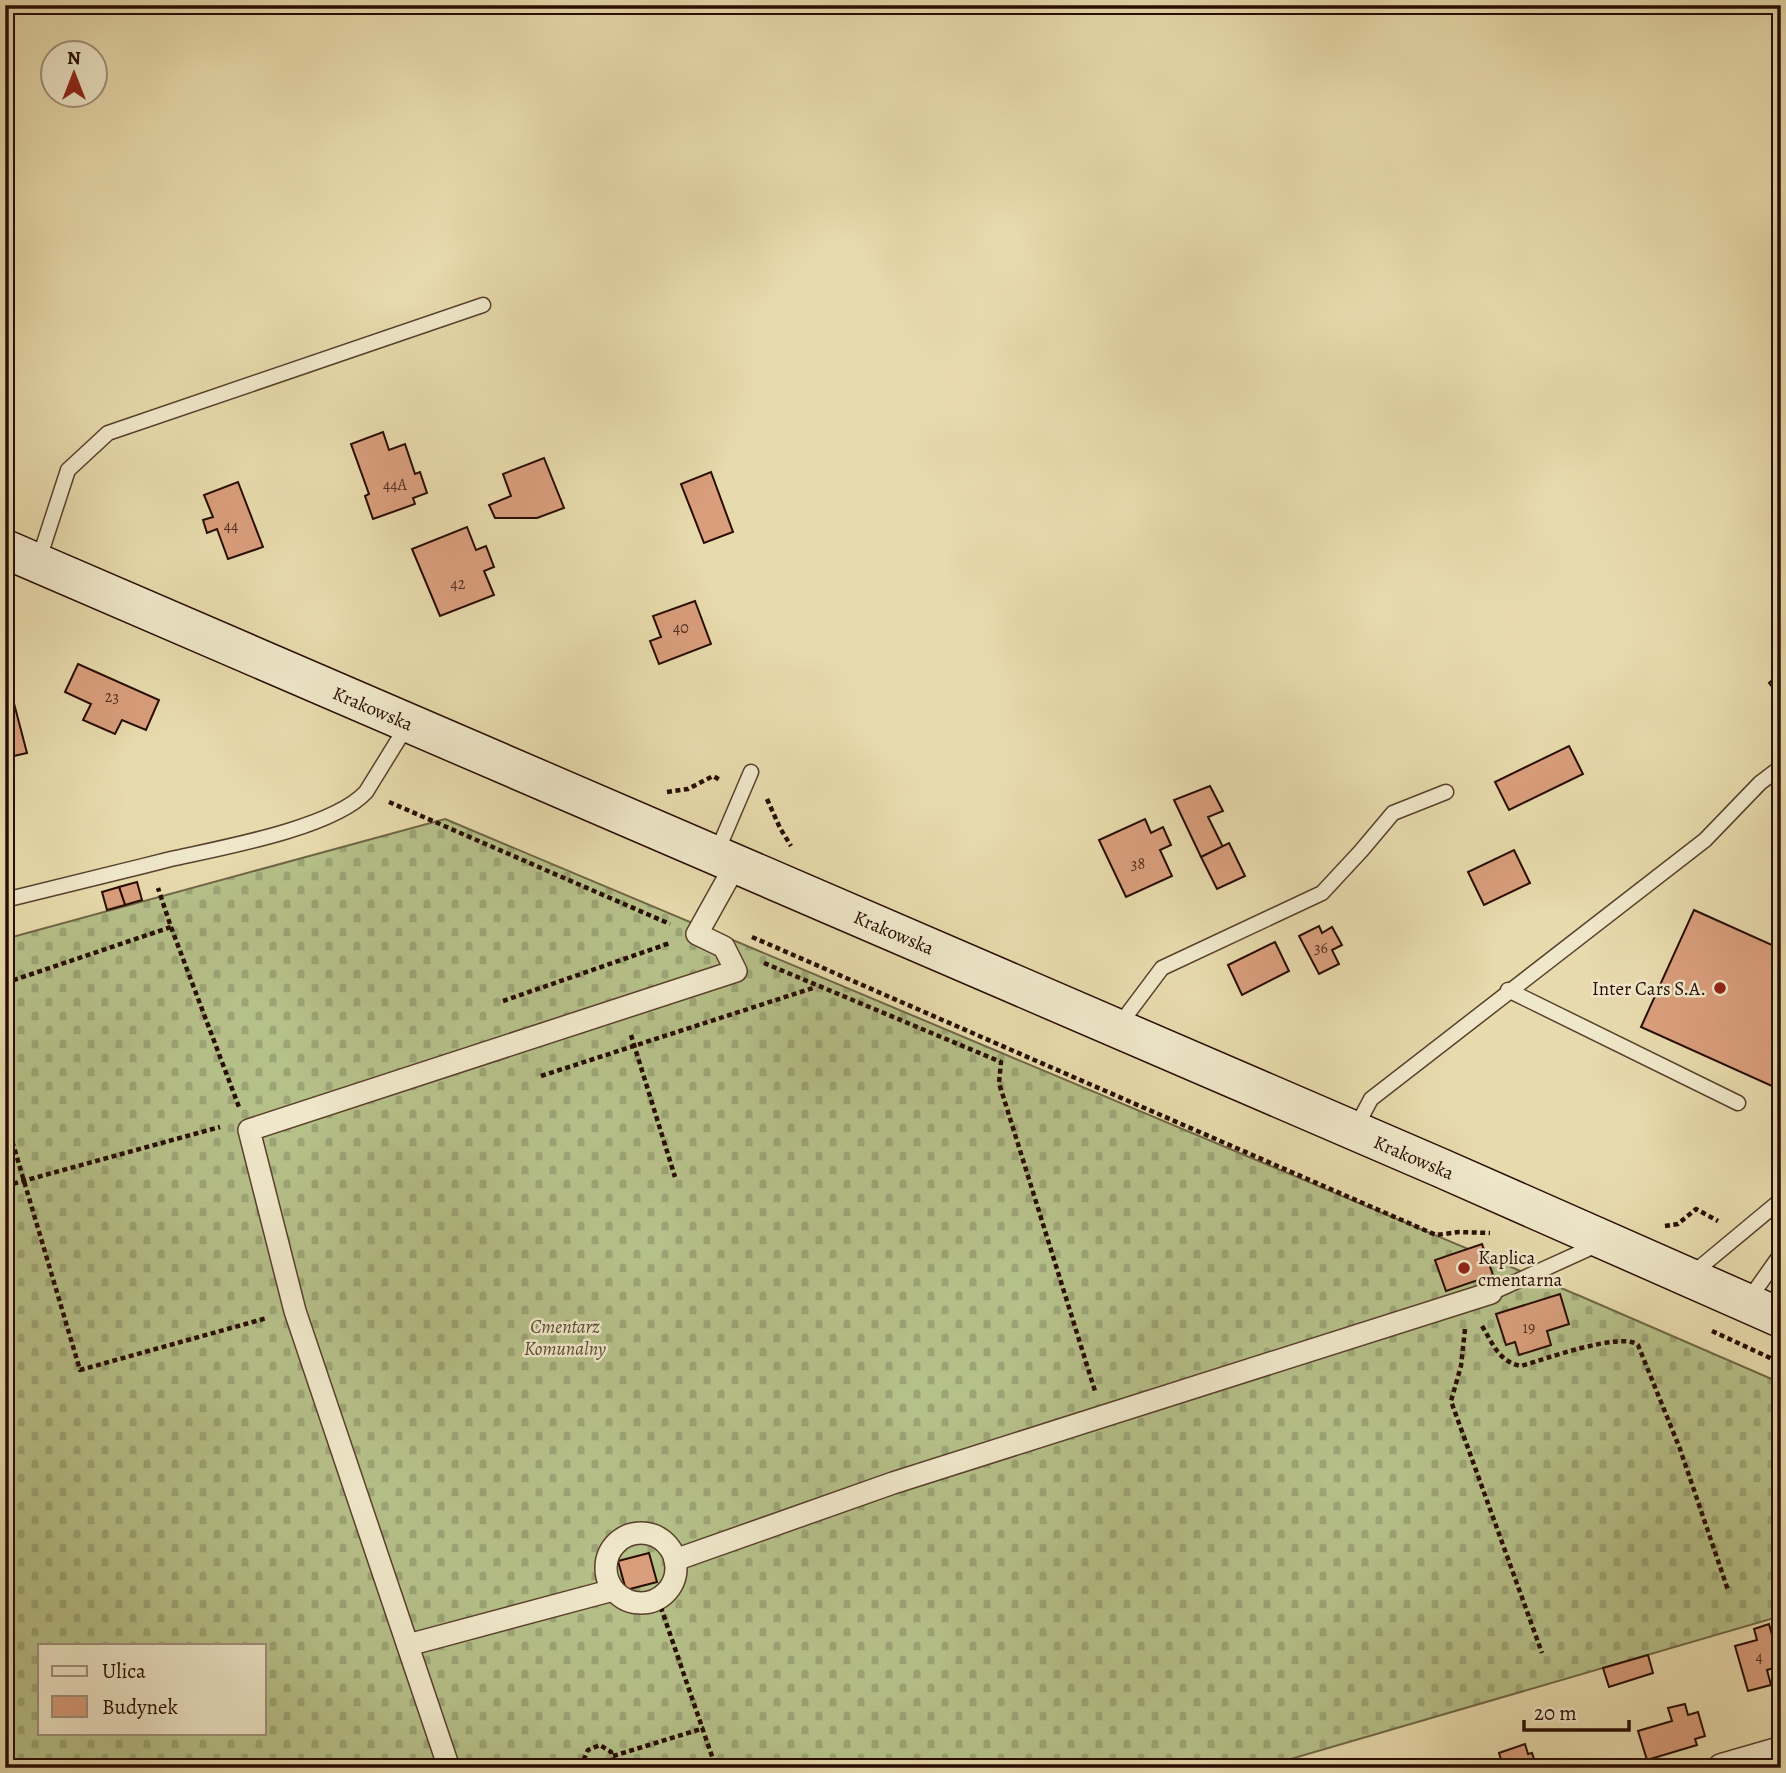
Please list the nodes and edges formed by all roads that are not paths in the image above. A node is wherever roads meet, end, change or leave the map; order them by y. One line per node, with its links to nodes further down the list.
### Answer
1 (483, 305): 2 (lane)
2 (21, 556): 3 (main road, Krakowska)
3 (409, 723): 7 (main road, Krakowska); 8 (lane)
4 (1781, 767): 9 (lane)
5 (751, 772): 7 (lane)
6 (1446, 792): 10 (lane)
7 (726, 860): 10 (main road, Krakowska); 22 (street)
8 (5, 900)
9 (1508, 990): 11 (lane); 12 (lane)
10 (1116, 1029): 12 (main road, Krakowska)
11 (1738, 1103)
12 (1354, 1132): 14 (main road, Krakowska)
13 (1781, 1200): 16 (lane)
14 (1607, 1241): 16 (main road, Krakowska); 17 (lane)
15 (1781, 1254): 18 (lane)
16 (1688, 1277): 18 (main road, Krakowska)
17 (1491, 1293): 20 (street)
18 (1746, 1303): 19 (main road, Krakowska)
19 (1781, 1318)
20 (675, 1560): 21 (street); 21 (street)
21 (613, 1590): 22 (street)
22 (408, 1645): 24 (street)
23 (1781, 1751): 25 (street)
24 (449, 1768)
25 (1722, 1768)

